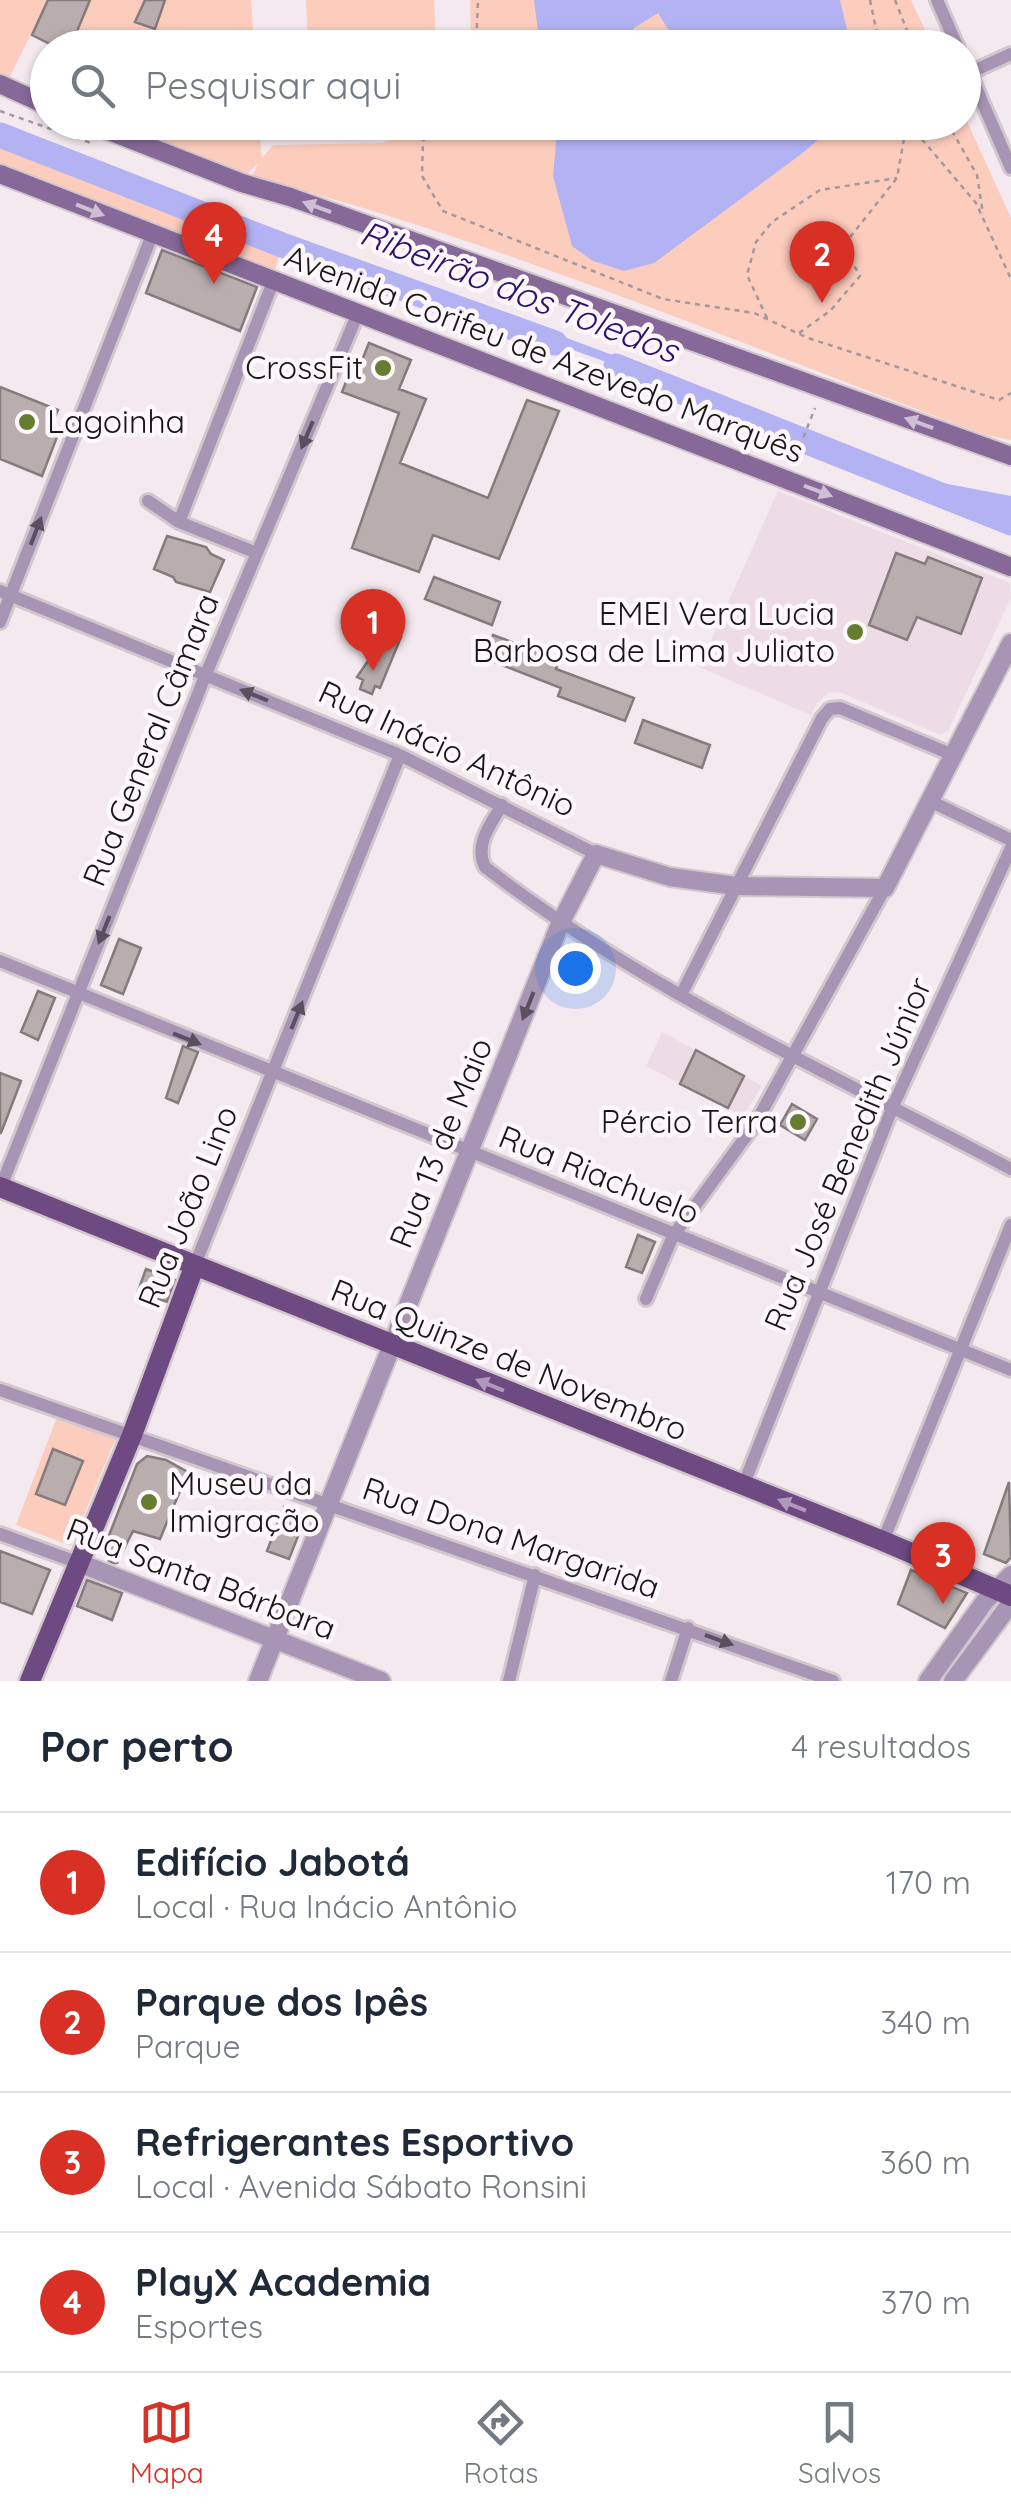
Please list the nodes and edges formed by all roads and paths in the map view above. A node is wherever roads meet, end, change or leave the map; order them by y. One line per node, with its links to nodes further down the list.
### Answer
1 (478, 0): 5 (path)
2 (870, 0): 6 (path)
3 (896, 0): 7 (path)
4 (937, 0): 8 (street)
5 (477, 30)
6 (876, 30)
7 (907, 30)
8 (950, 30)
9 (1011, 54): 10 (street)
10 (981, 63)
11 (0, 84): 12 (main road)
12 (30, 98)
13 (981, 101): 19 (street)
14 (132, 140): 32 (main road, Avenida Corifeu de Azevedo Marquês, one-way to 14)
15 (425, 140): 27 (path)
16 (905, 140): 21 (path)
17 (923, 140): 22 (path)
18 (957, 140): 22 (path)
19 (1011, 168)
20 (0, 174): 23 (main road, Avenida Corifeu de Azevedo Marquês, one-way to 23)
21 (898, 178): 27 (path); 28 (path)
22 (984, 220): 24 (path)
23 (152, 235): 25 (main road, Avenida Corifeu de Azevedo Marquês); 37 (street, one-way to 23)
24 (1011, 278)
25 (273, 282): 26 (main road, Avenida Corifeu de Azevedo Marquês); 34 (street)
26 (358, 313): 35 (street, Rua General Câmara, one-way to 35); 36 (main road, Avenida Corifeu de Azevedo Marquês, one-way to 36)
27 (767, 319): 28 (path)
28 (798, 334): 29 (path)
29 (1011, 393)
30 (815, 408): 31 (path)
31 (796, 456)
32 (1011, 456)
33 (148, 500): 34 (street)
34 (179, 522): 35 (street)
35 (257, 553): 40 (street, Rua General Câmara)
36 (1011, 567)
37 (5, 593): 38 (street); 40 (street, Rua Inácio Antônio)
38 (0, 622)
39 (1011, 643): 42 (street)
40 (206, 674): 41 (street, Rua Inácio Antônio, one-way to 40); 52 (street, Rua General Câmara, one-way to 52)
41 (400, 755): 44 (street, Rua Inácio Antônio); 55 (street, Rua João Lino, one-way to 41)
42 (953, 756): 43 (street); 48 (street)
43 (930, 801): 45 (street); 49 (street)
44 (502, 804): 47 (street, Rua Inácio Antônio); 50 (street)
45 (1011, 840)
46 (1011, 848): 56 (street, Rua José Benedith Júnior)
47 (596, 854): 48 (street, Rua Inácio Antônio); 50 (street, Rua 13 de Maio)
48 (736, 886): 49 (street, Rua Inácio Antônio); 53 (street)
49 (885, 888): 54 (street)
50 (560, 924): 53 (street); 57 (street, Rua 13 de Maio, one-way to 57)
51 (0, 961): 52 (street, Rua Riachuelo)
52 (78, 995): 55 (street, Rua Riachuelo, one-way to 55); 59 (street, Rua General Câmara)
53 (682, 995): 54 (street)
54 (794, 1056): 56 (street); 61 (street)
55 (274, 1073): 57 (street, Rua Riachuelo); 62 (street, Rua João Lino)
56 (894, 1106): 58 (street); 63 (street, Rua José Benedith Júnior)
57 (470, 1152): 61 (street, Rua Riachuelo); 65 (street, Rua 13 de Maio)
58 (1011, 1169)
59 (0, 1188): 62 (main road, Rua Quinze de Novembro)
60 (1011, 1225): 66 (street)
61 (674, 1236): 63 (street, Rua Riachuelo); 64 (street)
62 (194, 1267): 65 (main road, Rua Quinze de Novembro); 69 (main road, Rua João Lino)
63 (818, 1292): 66 (street, Rua Riachuelo); 70 (street, Rua José Benedith Júnior)
64 (646, 1298)
65 (392, 1346): 70 (main road, Rua Quinze de Novembro, one-way to 65); 71 (street, Rua 13 de Maio)
66 (959, 1348): 67 (street, Rua Riachuelo); 73 (street)
67 (1011, 1370)
68 (0, 1390): 69 (street, Rua Dona Margarida)
69 (132, 1435): 71 (street, Rua Dona Margarida); 74 (main road, Rua João Lino)
70 (744, 1486): 73 (main road, Rua Quinze de Novembro, one-way to 70)
71 (330, 1504): 75 (street, Rua Dona Margarida); 78 (street, Rua 13 de Maio)
72 (0, 1534): 74 (street, Rua Santa Bárbara)
73 (882, 1541): 76 (main road, Rua Quinze de Novembro)
74 (79, 1563): 78 (street, Rua Santa Bárbara); 79 (main road, Rua João Lino)
75 (535, 1575): 77 (street, Rua Dona Margarida); 82 (street)
76 (1008, 1590): 85 (street); 86 (street)
77 (688, 1628): 83 (street); 84 (street, Rua Dona Margarida, one-way to 84)
78 (274, 1640): 80 (street, Rua 13 de Maio); 81 (street, Rua Santa Bárbara)
79 (30, 1681)
80 (258, 1681)
81 (381, 1681)
82 (510, 1681)
83 (671, 1681)
84 (834, 1681)
85 (928, 1681)
86 (954, 1681)

